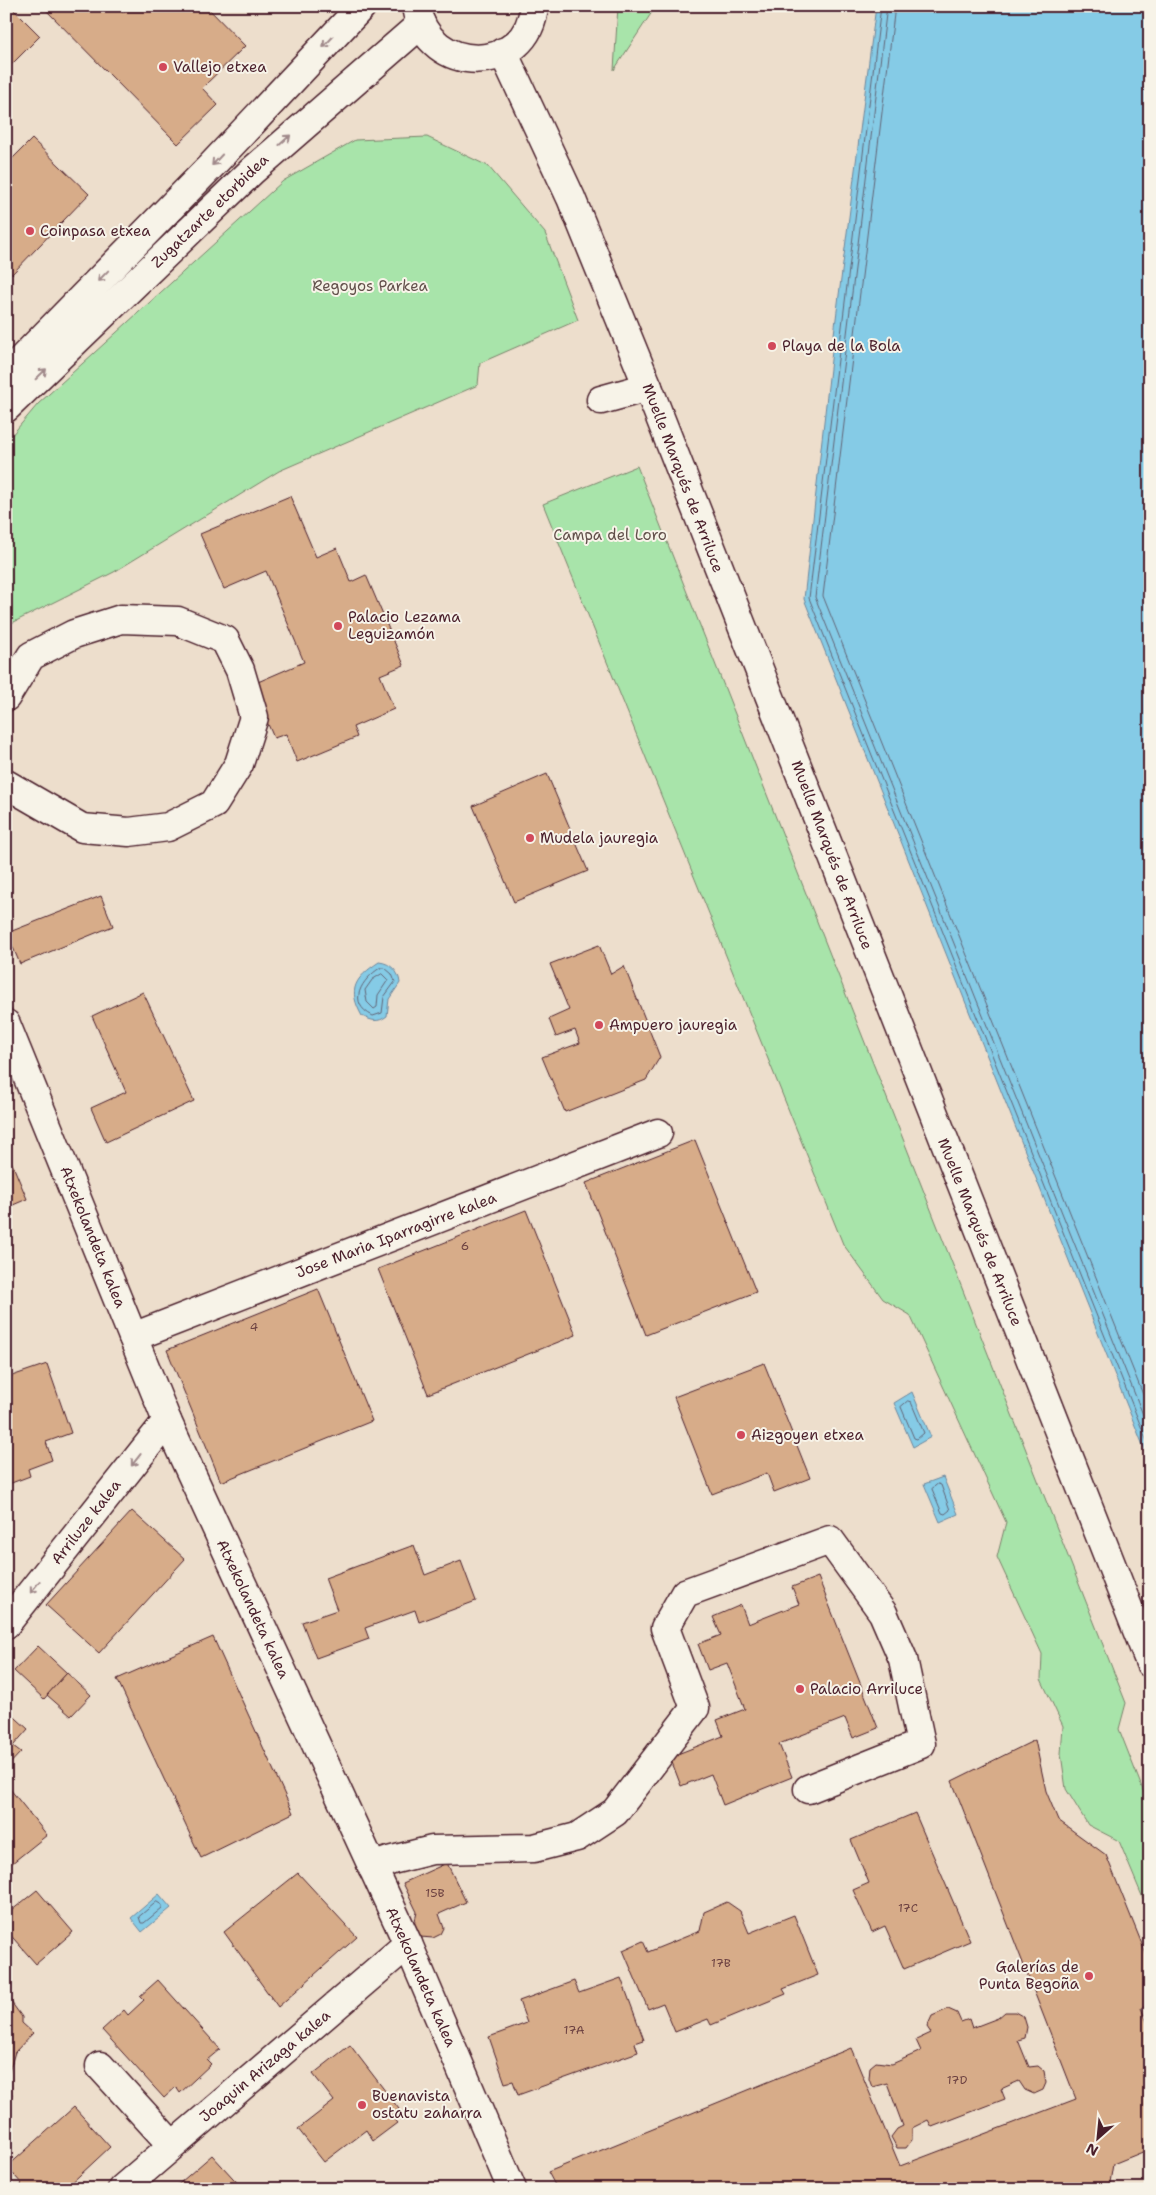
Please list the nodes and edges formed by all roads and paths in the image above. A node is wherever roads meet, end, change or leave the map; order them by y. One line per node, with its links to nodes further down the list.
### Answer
1 (534, 6): 4 (street)
2 (361, 9): 5 (street, Zugatzarte etorbidea, one-way to 5)
3 (419, 15): 4 (street); 8 (street, Zugatzarte etorbidea, one-way to 3)
4 (503, 52): 6 (street, Muelle Marqués de Arriluce)
5 (6, 375)
6 (648, 387): 7 (street); 16 (street, Muelle Marqués de Arriluce)
7 (601, 400)
8 (6, 408)
9 (6, 697): 10 (street)
10 (6, 784)
11 (6, 1024): 13 (street, Atxekolandeta kalea)
12 (658, 1133): 13 (street, Jose Maria Iparragirre kalea)
13 (133, 1337): 14 (street, Atxekolandeta kalea)
14 (167, 1421): 15 (street, Arriluze kalea, one-way to 15); 18 (street, Atxekolandeta kalea)
15 (6, 1624)
16 (1150, 1662)
17 (808, 1789): 18 (street)
18 (372, 1867): 19 (street, Atxekolandeta kalea)
19 (408, 1944): 21 (street, Joaquin Arizaga kalea); 23 (street, Atxekolandeta kalea)
20 (100, 2066): 21 (street)
21 (172, 2145): 22 (street, Joaquin Arizaga kalea)
22 (122, 2189)
23 (512, 2189)

